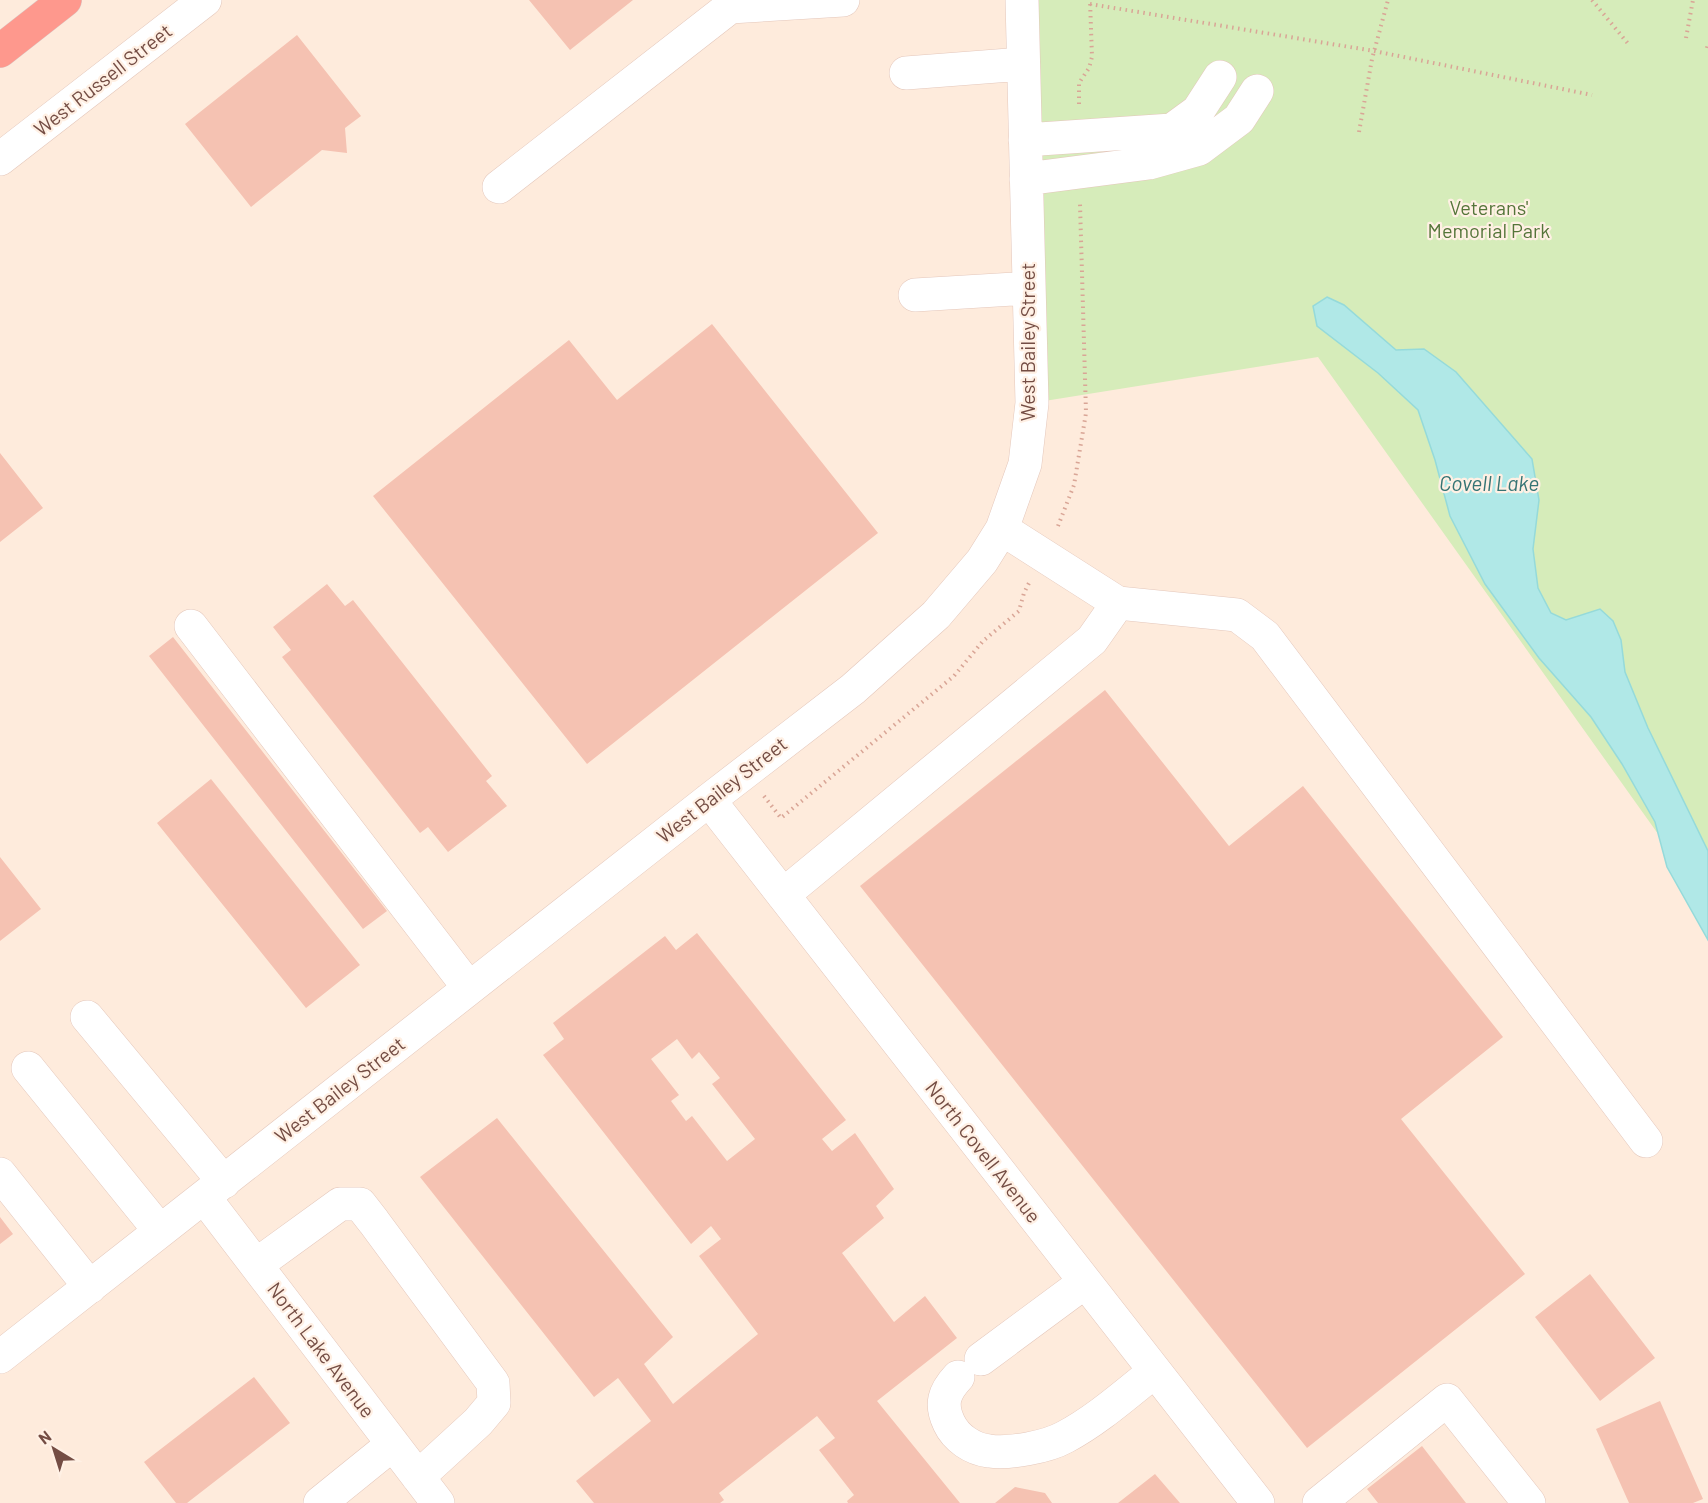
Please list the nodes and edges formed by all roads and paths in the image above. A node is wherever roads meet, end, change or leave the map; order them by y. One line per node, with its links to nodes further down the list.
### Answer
1 (65, 0): 12 (highway)
2 (205, 0): 21 (street, West Russell Street)
3 (843, 0): 8 (street)
4 (1022, 0): 14 (street, West Bailey Street)
5 (1389, 0): 13 (path)
6 (1593, 0): 11 (path)
7 (1693, 0): 10 (path)
8 (795, 1): 23 (street)
9 (1090, 4): 13 (path)
10 (1686, 38)
11 (1630, 46)
12 (0, 51)
13 (1374, 51): 18 (path); 19 (path)
14 (1023, 64): 15 (street); 20 (street, West Bailey Street)
15 (906, 73)
16 (1220, 77): 20 (street)
17 (1257, 91): 22 (street)
18 (1592, 95)
19 (1359, 132)
20 (1025, 140): 22 (street, West Bailey Street)
21 (0, 159)
22 (1026, 179): 24 (street, West Bailey Street)
23 (499, 187)
24 (1029, 288): 25 (street); 26 (street, West Bailey Street)
25 (915, 295)
26 (1002, 529): 27 (street); 29 (street, West Bailey Street)
27 (1118, 603): 30 (street); 34 (street)
28 (191, 626): 31 (street)
29 (709, 800): 30 (street, North Covell Avenue); 31 (street, West Bailey Street)
30 (783, 895): 39 (street, North Covell Avenue)
31 (470, 988): 36 (street, West Bailey Street)
32 (87, 1017): 36 (street, North Lake Avenue)
33 (28, 1068): 37 (street)
34 (1646, 1141)
35 (0, 1174): 40 (street)
36 (214, 1189): 37 (street, West Bailey Street); 38 (street, North Lake Avenue)
37 (160, 1232): 40 (street, West Bailey Street)
38 (256, 1265): 43 (street, North Lake Avenue); 44 (street)
39 (1085, 1282): 42 (street, North Covell Avenue); 42 (street)
40 (90, 1287): 41 (street, West Bailey Street)
41 (0, 1357)
42 (1155, 1371): 47 (street, North Covell Avenue)
43 (393, 1444): 44 (street, North Lake Avenue); 45 (street)
44 (418, 1477): 46 (street, North Lake Avenue)
45 (320, 1503)
46 (438, 1503)
47 (1258, 1503)
48 (1319, 1503): 49 (street)
49 (1528, 1503)

